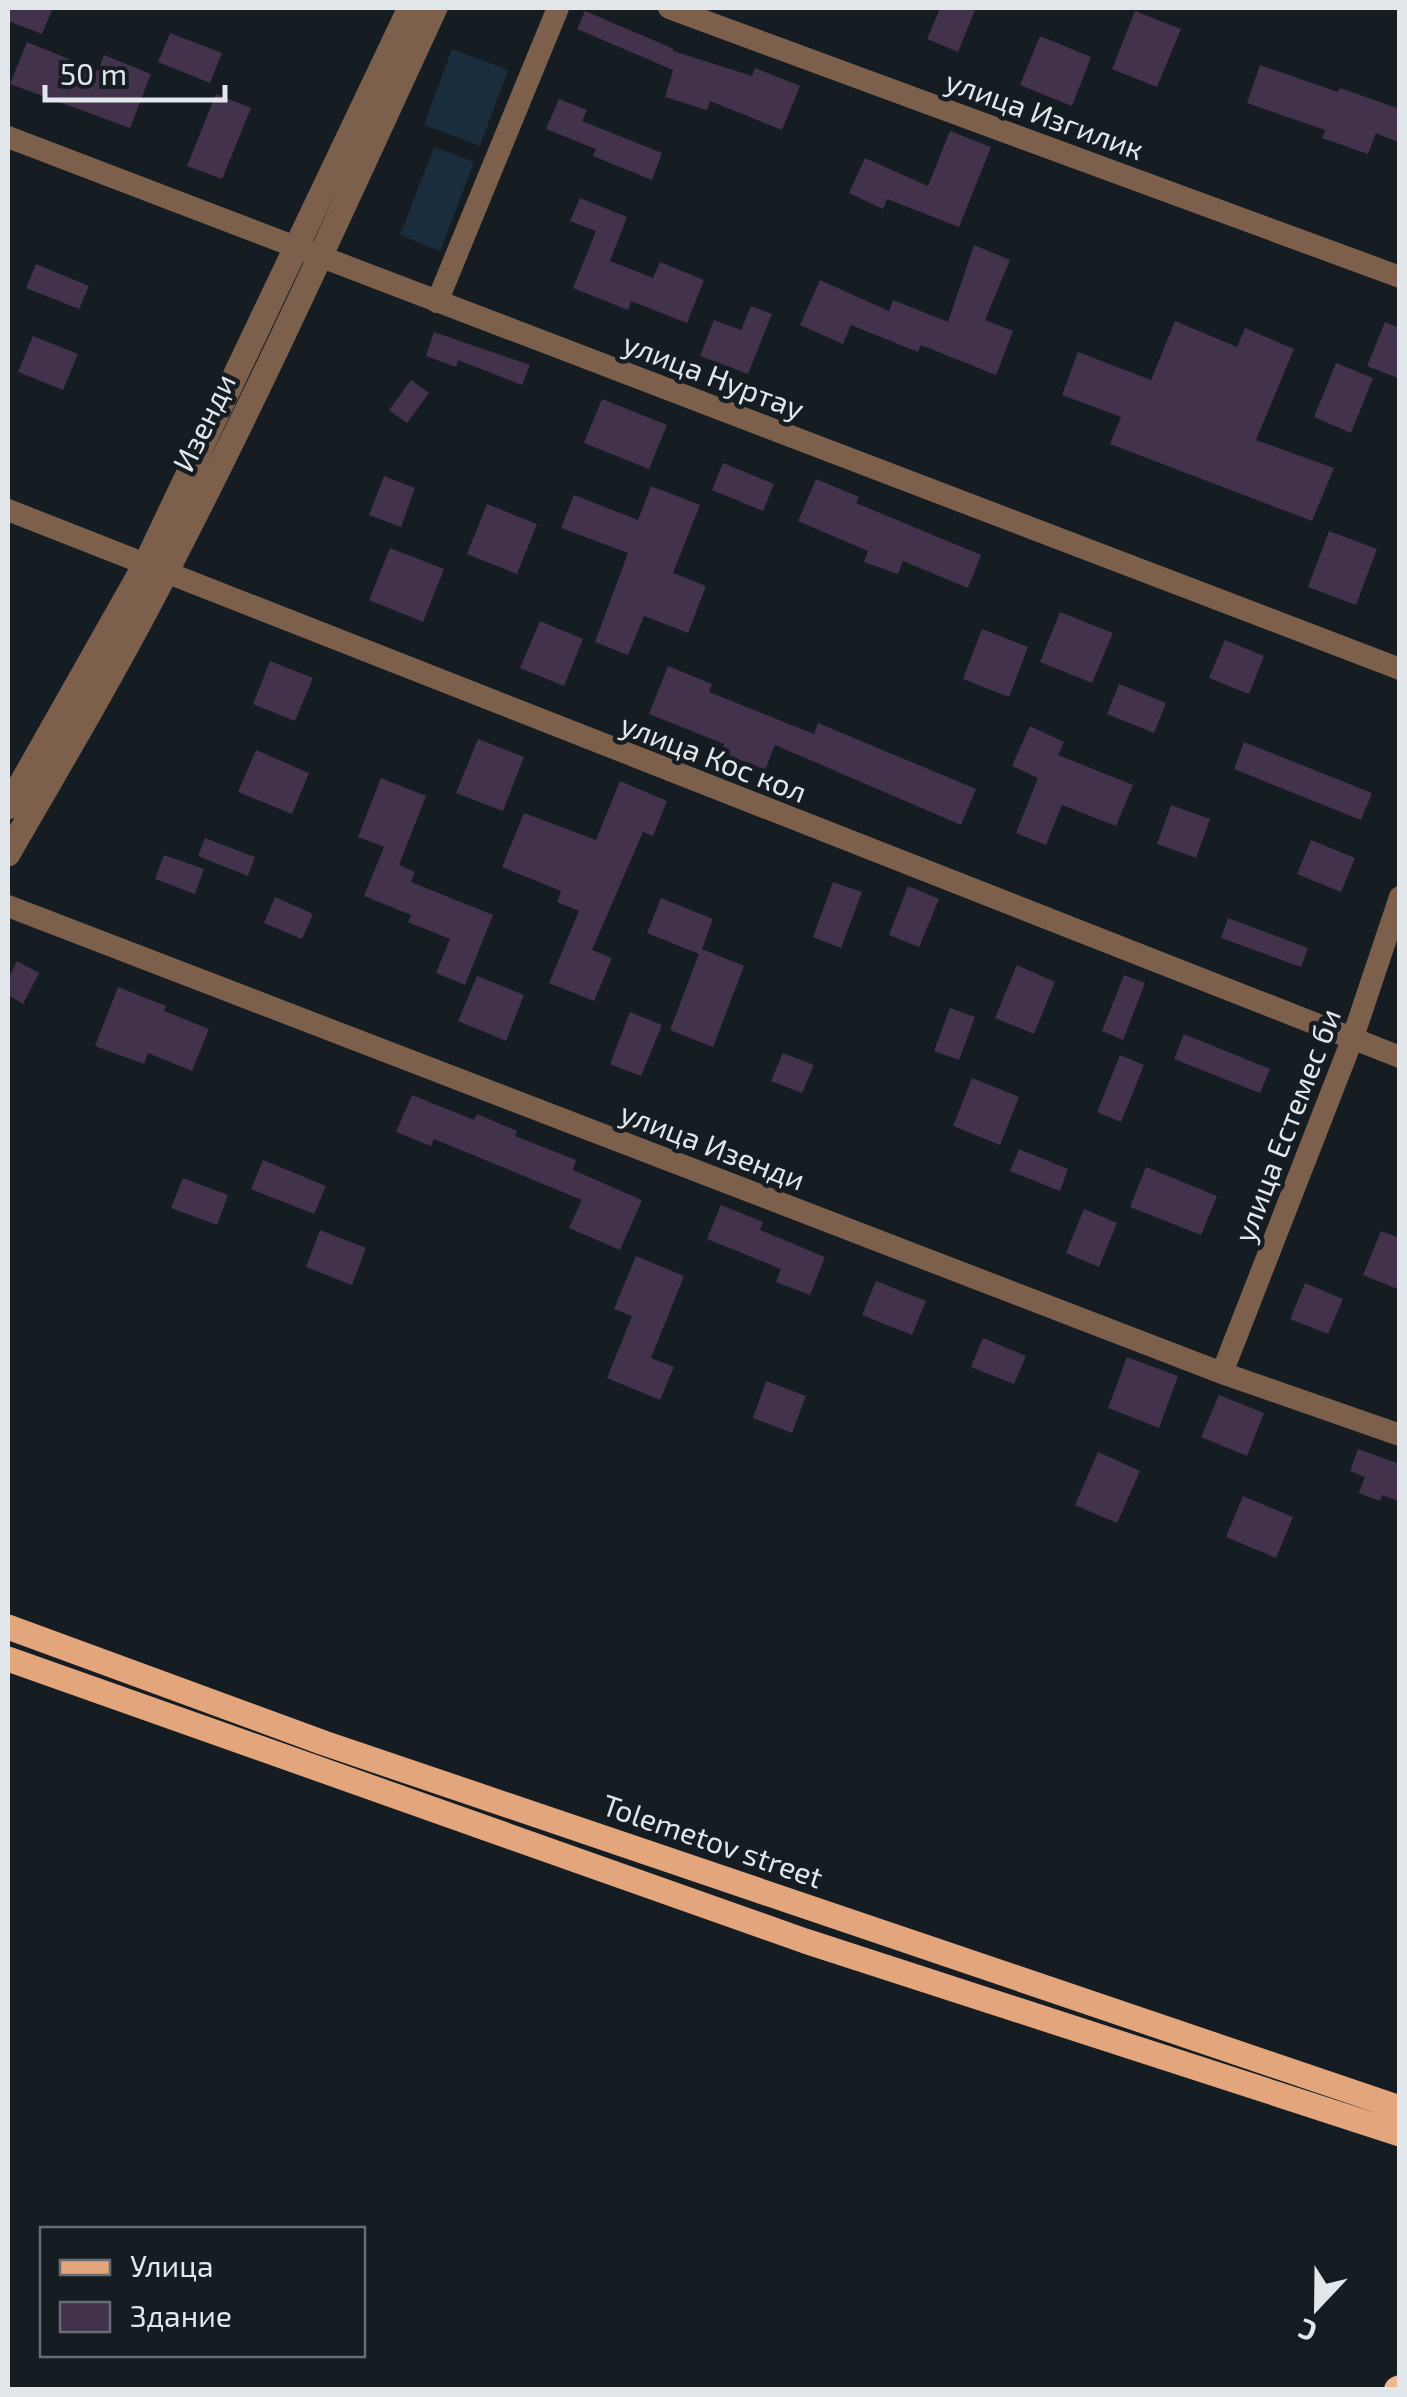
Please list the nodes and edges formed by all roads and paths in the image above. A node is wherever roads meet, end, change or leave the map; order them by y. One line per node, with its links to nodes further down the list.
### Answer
1 (410, 8): 6 (street, Изенди)
2 (435, 8): 6 (street, Изенди)
3 (558, 8): 8 (street)
4 (669, 8): 7 (street, улица Изгилик)
5 (8, 136): 6 (street, улица Нуртау)
6 (308, 252): 8 (street, улица Нуртау); 10 (street, Изенди)
7 (1400, 277)
8 (438, 302): 11 (street, улица Нуртау)
9 (8, 510): 10 (street, улица Кос кол)
10 (155, 569): 12 (street, Изенди); 13 (street, Изенди); 16 (street, улица Кос кол)
11 (1400, 669)
12 (8, 806)
13 (8, 854)
14 (1400, 898): 16 (street, улица Естемес би)
15 (8, 906): 18 (street, улица Изенди)
16 (1352, 1040): 17 (street, улица Кос кол); 18 (street, улица Естемес би)
17 (1400, 1057)
18 (1222, 1373): 19 (street, улица Изенди)
19 (1400, 1435)
20 (8, 1627): 22 (main road, Tolemetov street)
21 (8, 1659): 23 (main road)
22 (1400, 2108)
23 (1400, 2134)

